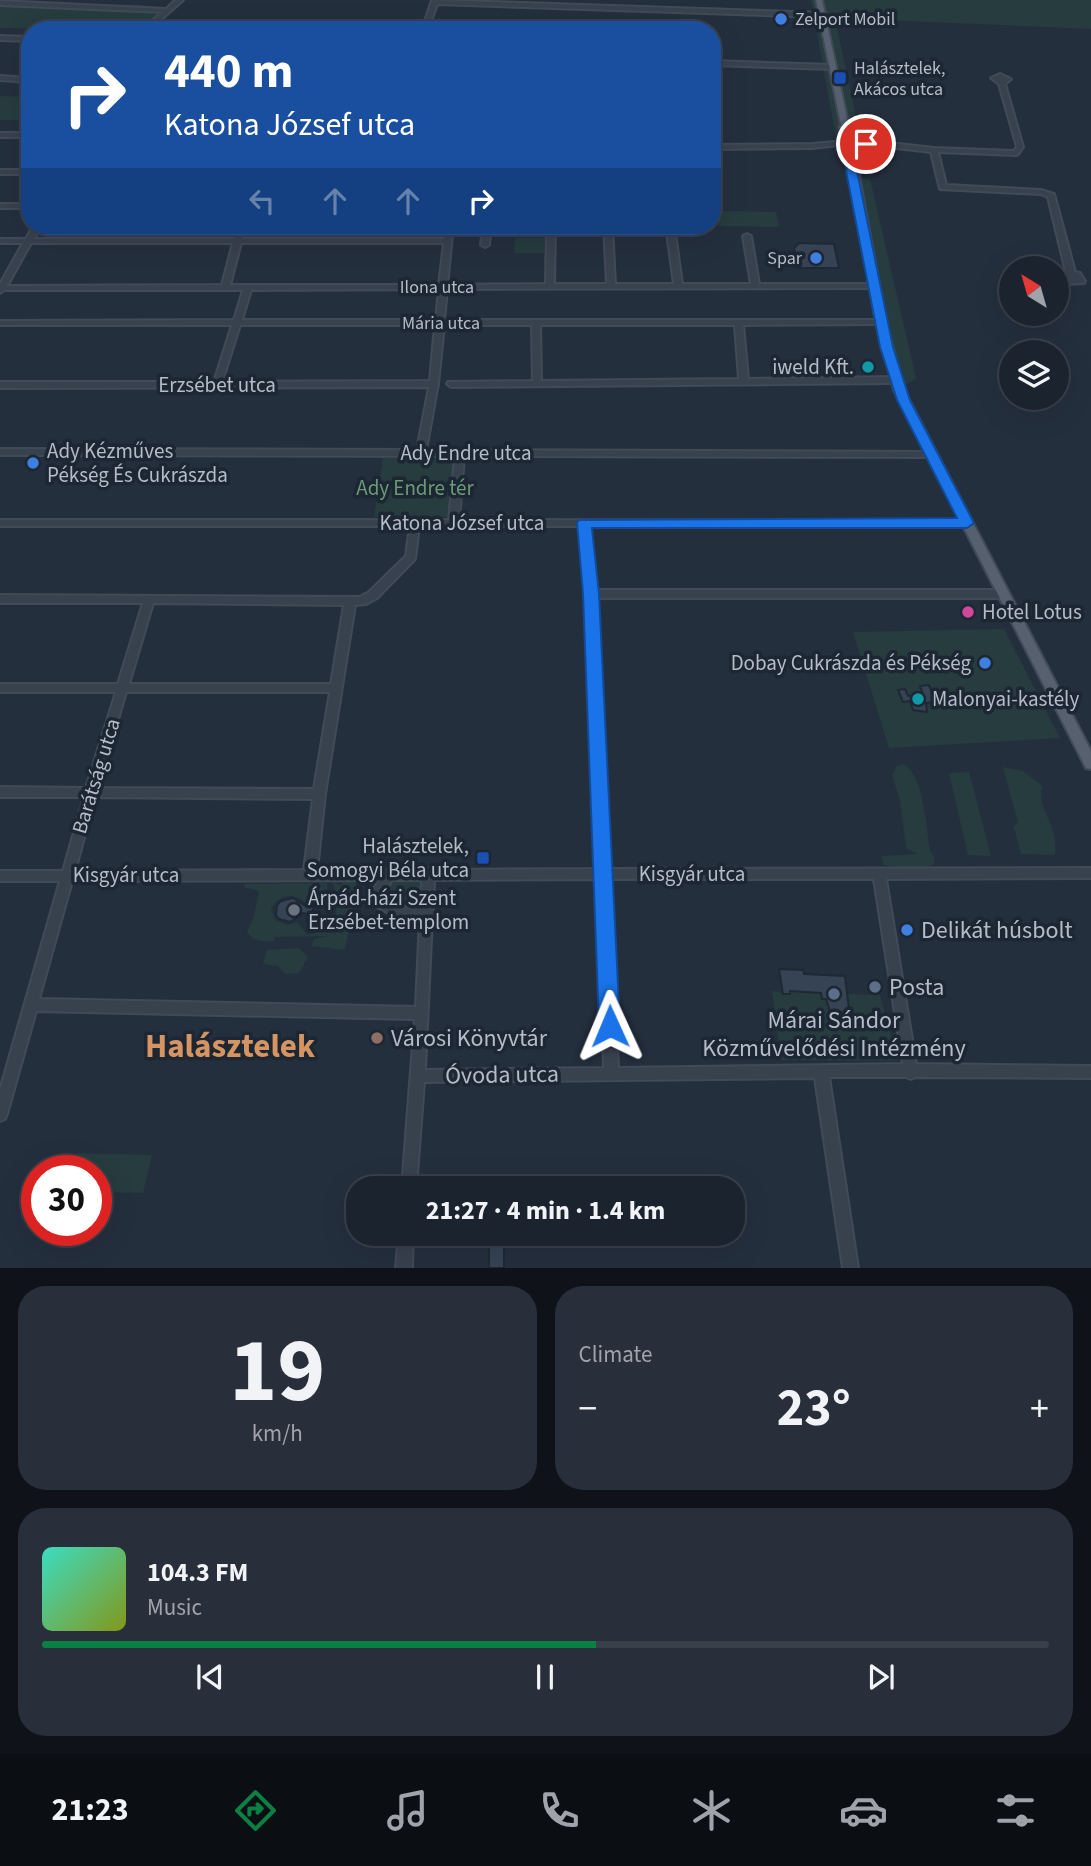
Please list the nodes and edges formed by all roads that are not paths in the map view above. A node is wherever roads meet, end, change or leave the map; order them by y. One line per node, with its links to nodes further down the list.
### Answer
1 (180, 0): 5 (street)
2 (818, 0): 6 (main road)
3 (435, 1): 6 (street); 8 (street)
4 (0, 3): 5 (street)
5 (167, 11): 7 (street)
6 (821, 15): 12 (main road)
7 (155, 21)
8 (428, 21)
9 (0, 38): 10 (street)
10 (21, 39)
11 (721, 63): 12 (street)
12 (832, 67): 16 (main road)
13 (0, 78): 14 (street)
14 (21, 79)
15 (1002, 83): 22 (street)
16 (843, 126): 19 (main road); 20 (main road)
17 (0, 135): 18 (street)
18 (21, 135)
19 (848, 146): 20 (main road); 21 (street); 23 (main road)
20 (863, 146): 22 (street); 23 (main road)
21 (721, 147)
22 (934, 150): 41 (street)
23 (851, 167): 43 (main road)
24 (0, 172): 25 (street)
25 (21, 172)
26 (0, 206): 27 (street)
27 (21, 206)
28 (32, 235): 37 (street)
29 (239, 235): 39 (street)
30 (448, 235): 38 (street)
31 (486, 235): 40 (street)
32 (551, 235): 44 (street)
33 (608, 235): 45 (street)
34 (671, 235): 42 (street)
35 (747, 236): 46 (street)
36 (0, 241): 37 (street)
37 (29, 241): 39 (street); 50 (street)
38 (447, 241): 39 (street); 49 (street)
39 (237, 242): 47 (street)
40 (485, 245)
41 (1071, 274)
42 (678, 286): 45 (street, Ilona utca); 46 (street, Ilona utca)
43 (875, 286): 46 (street, Ilona utca); 52 (main road)
44 (550, 287): 45 (street, Ilona utca); 49 (street, Ilona utca)
45 (611, 287)
46 (756, 287)
47 (225, 288): 48 (street, Ilona utca); 50 (street, Ilona utca)
48 (248, 288): 49 (street, Ilona utca); 54 (street)
49 (443, 288): 55 (street)
50 (1, 289)
51 (739, 322): 52 (street, Mária utca); 56 (street, Mária utca); 58 (street)
52 (881, 322): 57 (main road)
53 (0, 323): 54 (street, Mária utca)
54 (238, 323): 55 (street, Mária utca); 60 (street)
55 (440, 323): 56 (street, Mária utca); 61 (street)
56 (536, 323): 59 (street)
57 (896, 380): 58 (street); 67 (main road)
58 (744, 382): 59 (street)
59 (537, 383): 62 (street)
60 (217, 384): 61 (street, Erzsébet utca); 63 (street, Erzsébet utca)
61 (434, 384): 65 (street)
62 (451, 384)
63 (0, 385)
64 (0, 452): 65 (street, Ady Endre utca)
65 (421, 452): 66 (street, Ady Endre utca)
66 (460, 453): 67 (street, Ady Endre utca); 70 (street)
67 (931, 454): 72 (main road)
68 (0, 523): 69 (street, Katona József utca)
69 (415, 523): 70 (street, Katona József utca); 77 (street)
70 (454, 523): 71 (street, Katona József utca)
71 (584, 523): 72 (street, Katona József utca); 73 (street)
72 (967, 523): 74 (main road)
73 (591, 594): 74 (street); 88 (street)
74 (1003, 594): 81 (main road)
75 (0, 599): 76 (street)
76 (149, 600): 77 (street); 79 (street, Barátság utca)
77 (350, 601): 80 (street)
78 (0, 688): 79 (street)
79 (122, 688): 80 (street); 83 (street, Barátság utca)
80 (336, 688): 84 (street)
81 (1091, 764)
82 (0, 792): 83 (street)
83 (91, 792): 84 (street); 92 (street, Barátság utca)
84 (319, 794): 90 (street)
85 (428, 873): 87 (street, Kisgyár utca); 88 (street, Kisgyár utca); 93 (street)
86 (1091, 873): 89 (street, Kisgyár utca)
87 (389, 874): 90 (street, Kisgyár utca); 93 (street)
88 (604, 874): 89 (street, Kisgyár utca); 98 (street)
89 (879, 874): 99 (street)
90 (310, 875): 92 (street, Kisgyár utca)
91 (0, 876): 92 (street, Kisgyár utca)
92 (67, 876): 94 (street, Barátság utca)
93 (428, 913): 95 (street)
94 (32, 1005): 95 (street); 101 (street, Barátság utca)
95 (422, 1013): 100 (street)
96 (821, 1072): 98 (street, Óvoda utca); 99 (street, Óvoda utca); 105 (street)
97 (1091, 1072): 99 (street, Óvoda utca)
98 (611, 1073): 100 (street, Óvoda utca)
99 (911, 1073)
100 (416, 1076): 102 (street)
101 (0, 1114)
102 (410, 1176)
103 (405, 1246): 104 (street)
104 (404, 1268)
105 (850, 1268)

